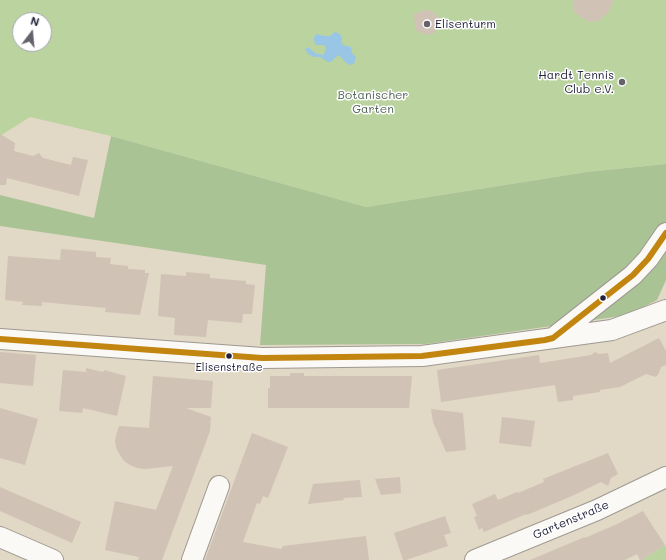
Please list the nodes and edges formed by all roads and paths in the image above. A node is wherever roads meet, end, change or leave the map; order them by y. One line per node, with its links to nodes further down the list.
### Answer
1 (666, 233): 3 (street)
2 (666, 310): 3 (street)
3 (553, 338): 4 (street)
4 (0, 339)
5 (666, 477): 10 (street, Gartenstraße)
6 (219, 486): 9 (street)
7 (0, 537): 8 (street)
8 (53, 560)
9 (192, 560)
10 (474, 560)

